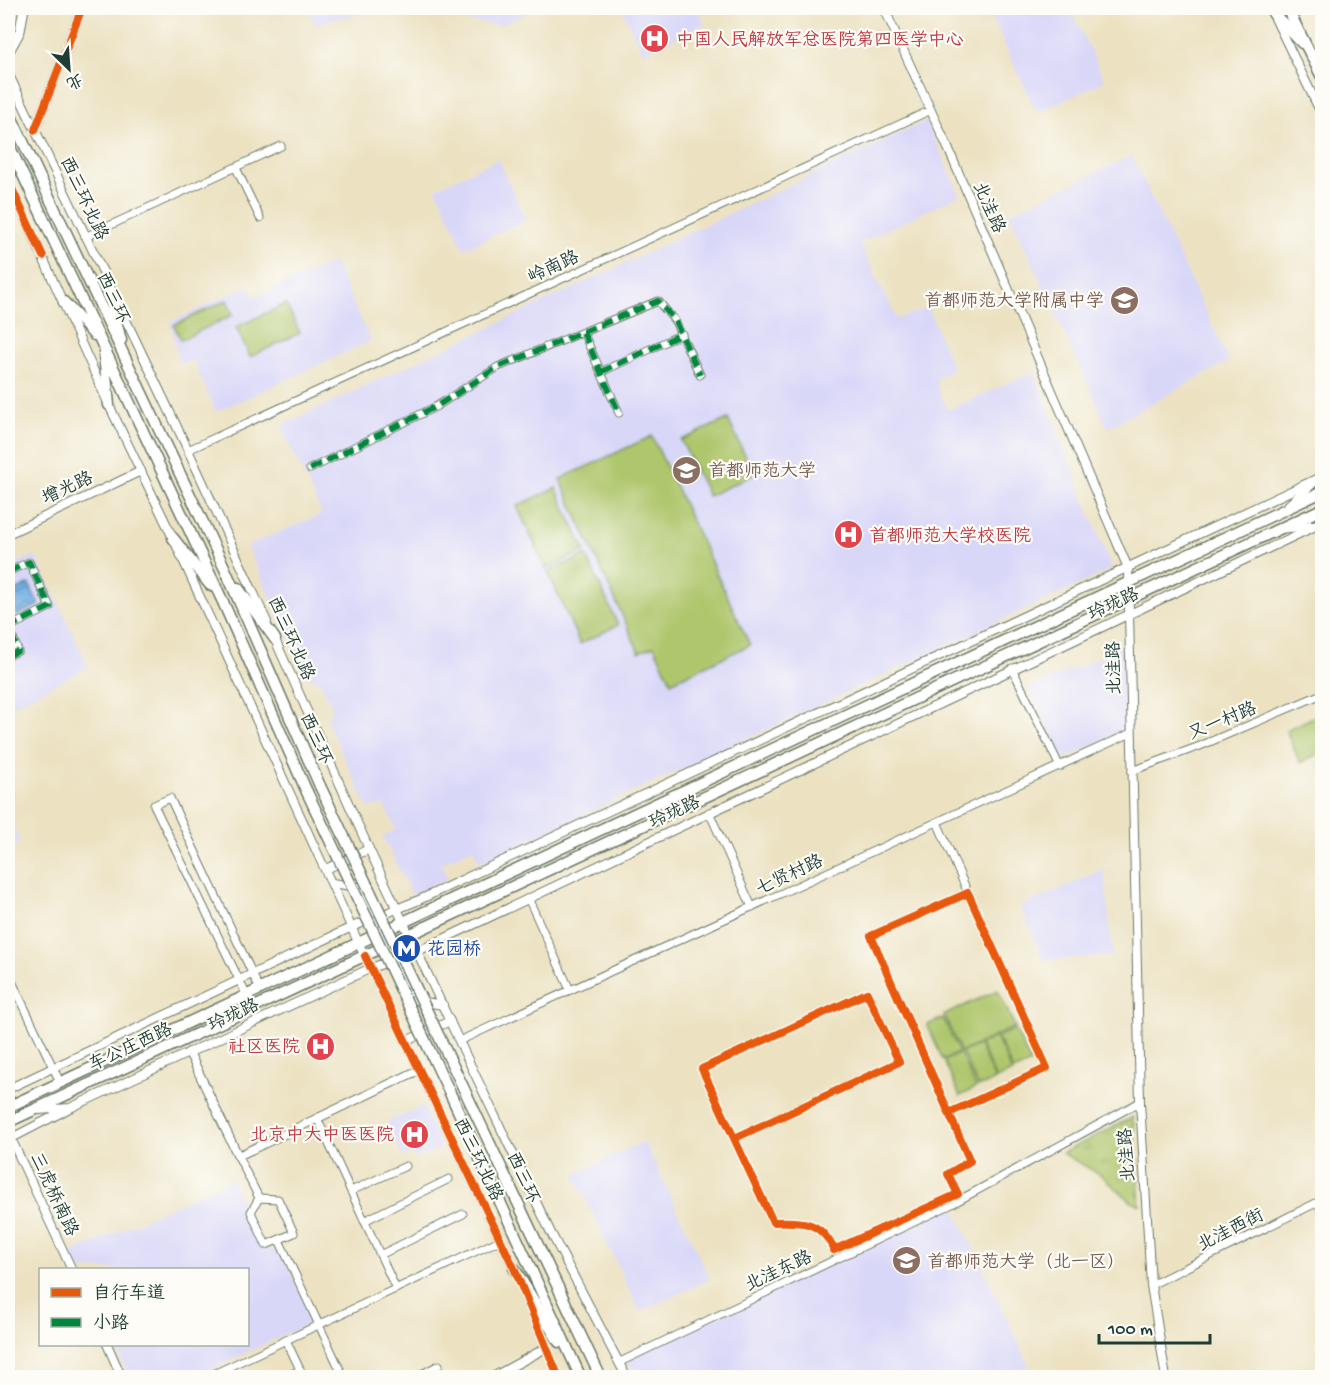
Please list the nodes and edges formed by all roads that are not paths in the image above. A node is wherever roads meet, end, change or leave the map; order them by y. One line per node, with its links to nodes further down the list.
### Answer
1 (24, 8): 7 (main road)
2 (82, 8): 13 (main road)
3 (884, 8): 11 (street, 北洼路)
4 (1287, 8): 6 (main road)
5 (1271, 10): 6 (main road); 12 (street)
6 (1310, 52): 9 (main road)
7 (8, 53)
8 (8, 73): 13 (street, 西三环北路)
9 (1323, 77)
10 (8, 110): 25 (main road, 西三环)
11 (931, 110): 30 (street, 岭南路); 41 (street, 北洼路)
12 (1323, 115)
13 (35, 130): 19 (street, 西三环北路)
14 (8, 143): 24 (main road, 西三环)
15 (281, 146): 16 (street)
16 (236, 168): 18 (street); 19 (street)
17 (8, 180): 21 (street)
18 (260, 218)
19 (85, 237): 20 (street, 西三环北路)
20 (105, 280): 25 (main road); 30 (street, 西三环北路)
21 (64, 302): 24 (main road); 28 (street)
22 (583, 332): 23 (street); 26 (street); 31 (street)
23 (682, 334): 26 (street); 27 (street)
24 (102, 344): 28 (main road); 46 (main road, 西三环)
25 (128, 367): 42 (main road, 西三环)
26 (601, 372): 29 (street)
27 (700, 375)
28 (109, 405): 32 (street)
29 (619, 413)
30 (188, 450): 49 (street, 西三环北路)
31 (310, 469)
32 (141, 471): 39 (street, 增光路); 40 (street)
33 (1321, 477): 36 (main road); 41 (street, 玲珑路)
34 (1323, 492): 36 (main road, 玲珑路)
35 (1323, 509): 38 (main road, 玲珑路)
36 (1280, 512): 44 (main road, 玲珑路)
37 (1320, 524): 38 (main road); 47 (street, 玲珑路)
38 (1279, 529): 45 (main road, 玲珑路)
39 (8, 534)
40 (173, 538): 46 (main road); 59 (street)
41 (1128, 568): 44 (street, 北洼路); 63 (street, 玲珑路)
42 (225, 569): 49 (main road); 130 (main road, 西三环, bridge)
43 (8, 572): 48 (street)
44 (1128, 584): 45 (street, 北洼路); 66 (main road, 玲珑路)
45 (1128, 599): 47 (street, 北洼路); 69 (main road, 玲珑路)
46 (223, 602): 129 (main road, 西三环, bridge)
47 (1129, 613): 51 (street, 玲珑路); 53 (street, 北洼路)
48 (8, 625): 50 (street)
49 (275, 639): 58 (street, 西三环北路)
50 (8, 656)
51 (1012, 668): 54 (street); 56 (street, 玲珑路)
52 (1323, 694): 55 (street, 又一村路)
53 (1131, 733): 54 (street, 七贤村路); 55 (street, 北洼路)
54 (1060, 766): 57 (street, 七贤村路)
55 (1132, 771): 91 (street, 北洼路)
56 (709, 812): 62 (street, 玲珑路); 64 (street)
57 (937, 822): 61 (street); 64 (street, 七贤村路)
58 (369, 849): 59 (street); 63 (street, 西三环北路)
59 (326, 869): 60 (street)
60 (332, 883): 65 (street); 67 (street)
61 (968, 893): 95 (street); 95 (street)
62 (528, 898): 72 (street, 玲珑路); 80 (street)
63 (397, 907): 65 (street, 玲珑路); 66 (street, 西三环北路)
64 (752, 907): 80 (street, 七贤村路)
65 (372, 917): 67 (street, 玲珑路); 68 (street)
66 (405, 923): 68 (main road, 玲珑路); 69 (street, 西三环北路)
67 (352, 927): 70 (street); 77 (street, 玲珑路)
68 (381, 934): 70 (main road, 车公庄西路); 71 (street)
69 (410, 935): 71 (main road, 玲珑路); 72 (street, 西三环北路)
70 (359, 944): 73 (street, 西三环北路); 79 (main road, 车公庄西路)
71 (387, 946): 73 (main road, 车公庄西路); 74 (street)
72 (417, 951): 74 (street, 玲珑路); 82 (street, 西三环北路)
73 (365, 956): 75 (street, 西三环北路); 94 (main road, 车公庄西路)
74 (393, 960): 75 (street, 玲珑路); 82 (street)
75 (371, 968): 84 (street, 西三环北路); 86 (street, 玲珑路)
76 (8, 973): 87 (street)
77 (253, 974): 78 (street, 玲珑路); 78 (street); 79 (street)
78 (240, 980): 81 (street); 87 (street, 玲珑路)
79 (260, 990): 81 (main road, 车公庄西路)
80 (570, 990): 85 (street, 七贤村路)
81 (247, 996): 89 (main road, 车公庄西路)
82 (443, 1005): 83 (street, 西三环北路)
83 (450, 1021): 84 (street); 85 (street, 西三环北路)
84 (406, 1041): 88 (street, 西三环北路)
85 (459, 1041): 119 (street, 西三环北路)
86 (189, 1052): 93 (street, 玲珑路); 100 (street)
87 (54, 1068): 89 (street); 90 (street, 玲珑路)
88 (419, 1070): 96 (street); 109 (street, 西三环北路)
89 (60, 1083): 92 (main road, 车公庄西路)
90 (8, 1089)
91 (1140, 1102): 113 (street, 北洼路); 119 (street, 北洼东路)
92 (8, 1107)
93 (70, 1108): 94 (street, 玲珑路); 98 (street)
94 (34, 1110): 97 (main road, 车公庄西路)
95 (950, 1113): 99 (street)
96 (317, 1118): 100 (street); 103 (street)
97 (8, 1122)
98 (9, 1136): 111 (street, 三虎桥南路)
99 (735, 1138): 99 (street)
100 (238, 1156): 104 (street)
101 (406, 1166): 103 (street)
102 (449, 1179): 107 (street)
103 (351, 1191): 107 (street)
104 (259, 1198): 108 (street); 108 (street)
105 (1323, 1200): 113 (street, 北洼西街)
106 (463, 1214): 110 (street)
107 (364, 1221): 110 (street)
108 (279, 1240): 115 (street)
109 (501, 1240): 112 (street, 西三环北路); 114 (street)
110 (380, 1255): 114 (street)
111 (72, 1268)
112 (514, 1268): 118 (street, 西三环北路); 129 (main road)
113 (1151, 1285): 132 (street, 北洼路)
114 (396, 1289): 115 (street)
115 (320, 1325): 116 (street); 125 (street)
116 (286, 1341): 121 (street); 123 (street)
117 (108, 1346): 122 (street)
118 (546, 1348): 127 (street); 128 (street, 西三环北路)
119 (620, 1362): 131 (street, 西三环北路)
120 (439, 1365): 126 (street)
121 (302, 1374): 124 (street)
122 (122, 1377)
123 (205, 1377)
124 (283, 1377)
125 (344, 1377)
126 (414, 1377)
127 (491, 1377)
128 (559, 1377)
129 (580, 1377)
130 (601, 1377)
131 (627, 1377)
132 (1166, 1377)

